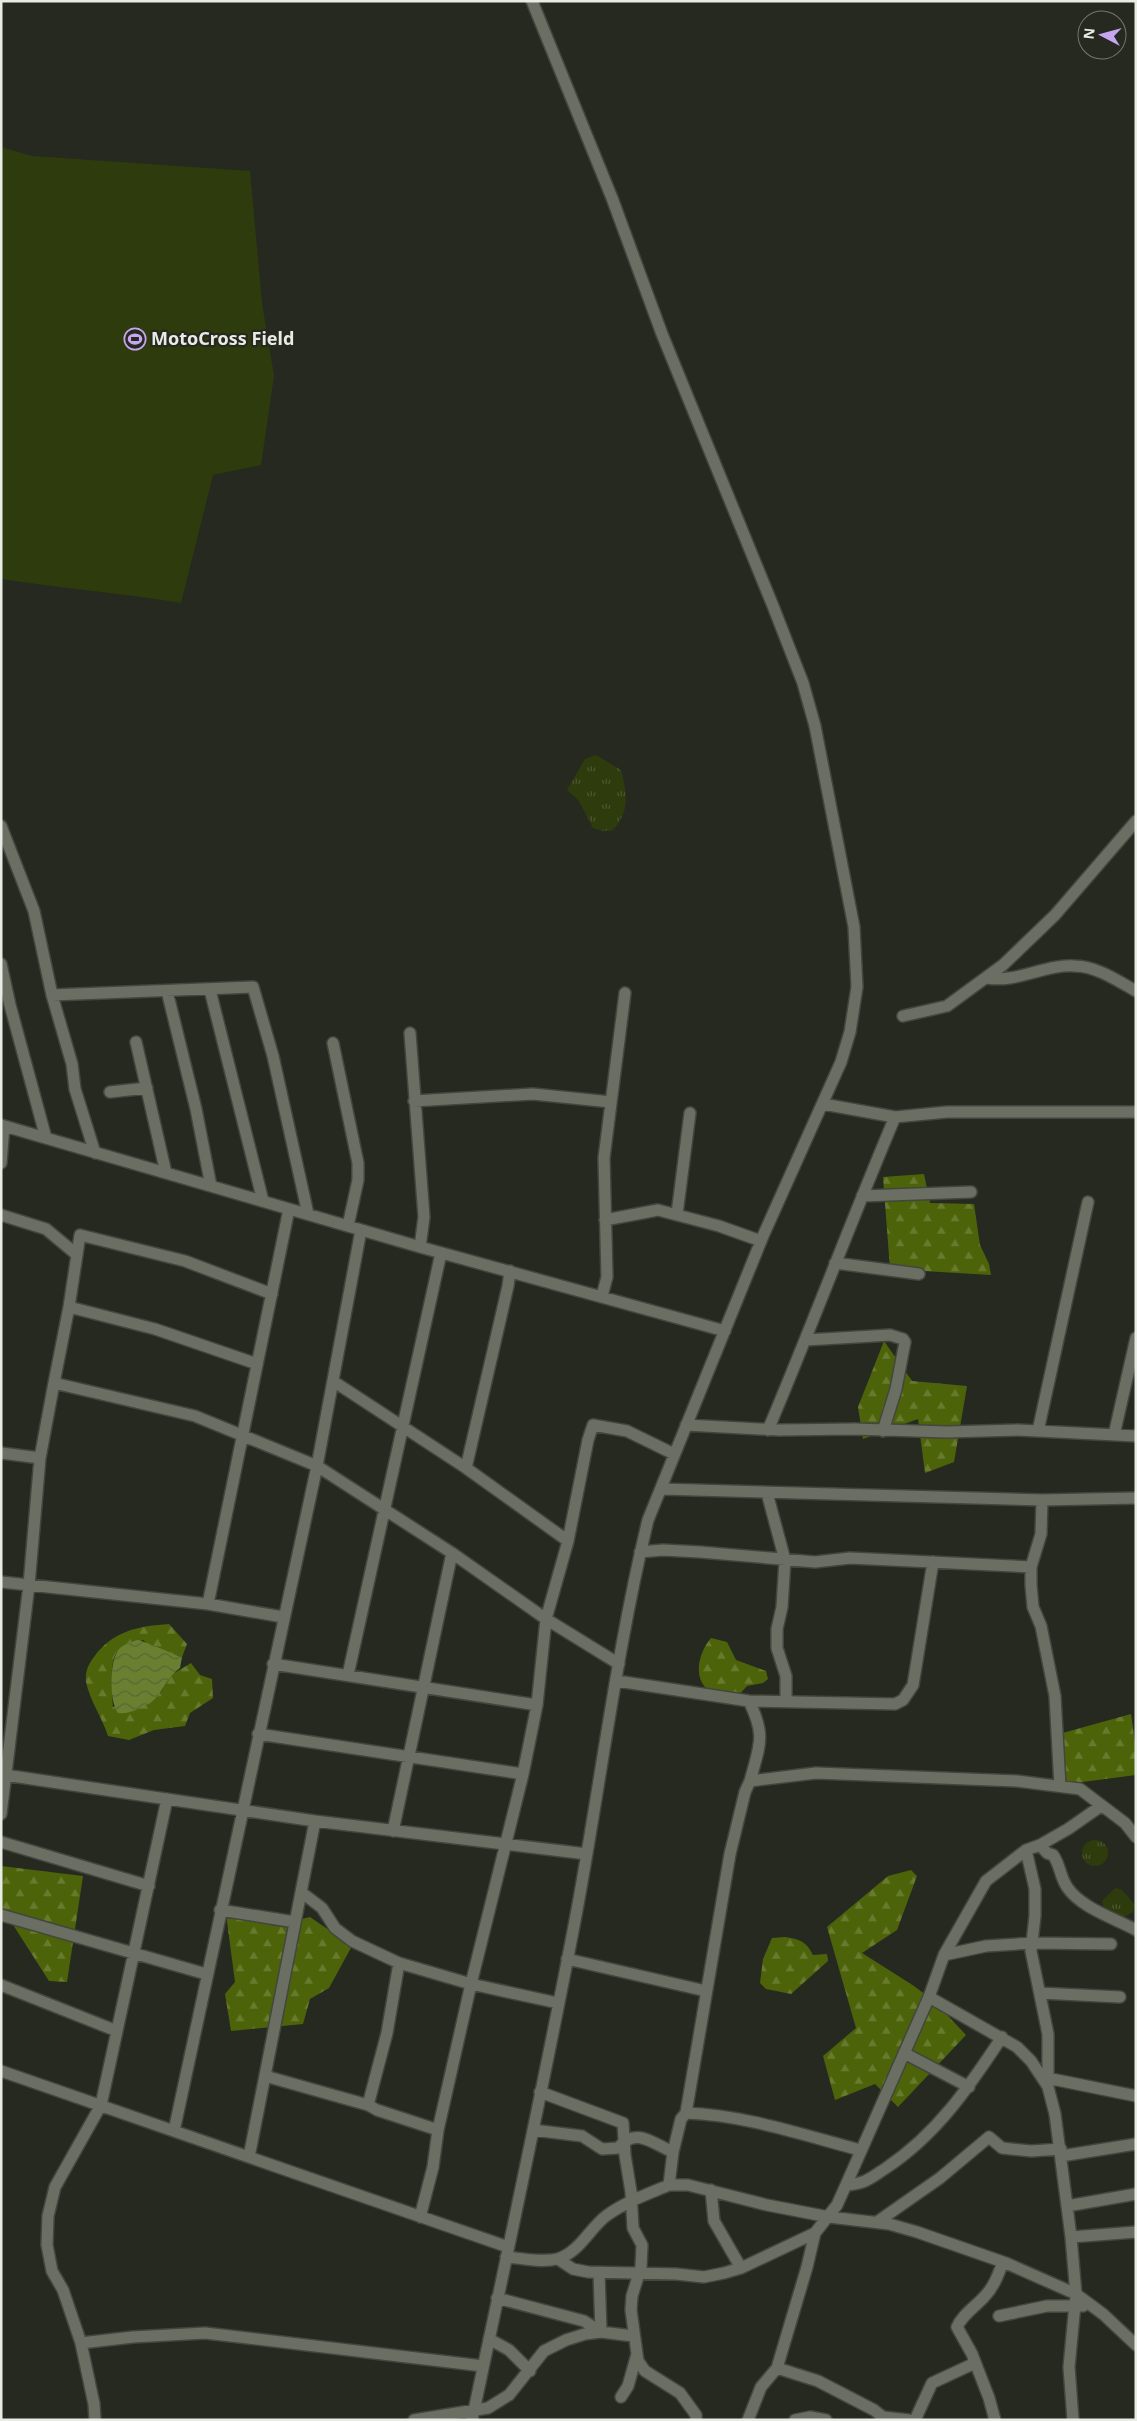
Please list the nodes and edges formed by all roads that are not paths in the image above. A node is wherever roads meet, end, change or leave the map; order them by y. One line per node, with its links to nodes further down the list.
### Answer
1 (532, 1): 19 (street)
2 (1136, 821): 5 (street)
3 (1, 826): 10 (street)
4 (1, 964): 24 (street)
5 (987, 978): 8 (street); 11 (street)
6 (210, 990): 7 (street); 31 (street); 34 (street)
7 (167, 991): 10 (street); 28 (street)
8 (1136, 991)
9 (625, 993): 18 (street)
10 (52, 995): 25 (street)
11 (903, 1016)
12 (410, 1033): 17 (street)
13 (136, 1042): 15 (street)
14 (333, 1043): 38 (street)
15 (147, 1088): 16 (street); 27 (street)
16 (110, 1092)
17 (414, 1101): 18 (street); 41 (street)
18 (611, 1102): 37 (street)
19 (823, 1104): 22 (street); 40 (street)
20 (1136, 1112): 22 (street)
21 (690, 1113): 35 (street)
22 (895, 1117): 30 (street)
23 (3, 1126): 24 (street); 26 (street)
24 (46, 1138): 25 (street)
25 (95, 1153): 27 (street)
26 (1, 1163)
27 (166, 1173): 28 (street)
28 (212, 1186): 31 (street)
29 (970, 1192): 30 (street)
30 (862, 1196): 44 (street)
31 (263, 1201): 33 (street)
32 (1088, 1202): 60 (street)
33 (289, 1209): 34 (street); 47 (street)
34 (308, 1214): 38 (street)
35 (677, 1214): 37 (street); 40 (street)
36 (1, 1215): 43 (street)
37 (605, 1220): 48 (street)
38 (348, 1226): 39 (street)
39 (361, 1230): 41 (street); 54 (street)
40 (761, 1241): 50 (street)
41 (420, 1247): 42 (street)
42 (441, 1253): 45 (street); 57 (street)
43 (76, 1254): 47 (street); 49 (street)
44 (835, 1263): 46 (street); 52 (street)
45 (510, 1271): 48 (street); 68 (street)
46 (919, 1274)
47 (272, 1294): 53 (street)
48 (602, 1296): 50 (street)
49 (69, 1307): 53 (street); 55 (street)
50 (726, 1331): 56 (street)
51 (1136, 1338): 62 (street)
52 (806, 1340): 58 (street); 59 (street)
53 (257, 1364): 61 (street)
54 (333, 1381): 57 (street); 67 (street)
55 (54, 1383): 61 (street); 66 (street)
56 (686, 1425): 58 (street); 65 (street)
57 (403, 1427): 68 (street); 73 (street)
58 (768, 1430): 59 (street)
59 (882, 1431): 60 (street)
60 (1038, 1431): 62 (street)
61 (242, 1435): 67 (street); 82 (street)
62 (1114, 1435): 63 (street)
63 (1136, 1436)
64 (1, 1453): 66 (street)
65 (674, 1454): 69 (street); 74 (street)
66 (40, 1458): 81 (street)
67 (317, 1466): 73 (street); 83 (street)
68 (466, 1468): 74 (street)
69 (661, 1489): 70 (street); 75 (street)
70 (767, 1493): 72 (street); 77 (street)
71 (1136, 1498): 72 (street)
72 (1042, 1500): 79 (street)
73 (385, 1510): 76 (street); 87 (street)
74 (568, 1540): 84 (street)
75 (640, 1552): 77 (street); 86 (street)
76 (452, 1553): 84 (street); 89 (street)
77 (785, 1560): 78 (street); 91 (street)
78 (933, 1562): 79 (street); 91 (street)
79 (1031, 1567): 98 (street)
80 (1, 1582): 81 (street)
81 (29, 1585): 82 (street); 96 (street)
82 (208, 1604): 83 (street)
83 (283, 1617): 85 (street)
84 (546, 1619): 86 (street); 92 (street)
85 (273, 1664): 87 (street); 93 (street)
86 (619, 1664): 88 (street)
87 (348, 1675): 89 (street)
88 (617, 1681): 90 (street); 110 (street)
89 (422, 1687): 92 (street); 94 (street)
90 (749, 1701): 91 (street); 97 (street)
91 (786, 1701)
92 (537, 1705): 95 (street)
93 (258, 1734): 94 (street); 101 (street)
94 (408, 1755): 95 (street); 104 (street)
95 (523, 1774): 107 (street)
96 (4, 1775): 99 (street); 102 (street)
97 (750, 1780): 98 (street); 126 (street)
98 (1060, 1786): 100 (street)
99 (167, 1798): 101 (street); 111 (street)
100 (1102, 1806): 105 (street); 108 (street)
101 (242, 1810): 103 (street); 113 (street)
102 (1, 1814)
103 (315, 1821): 104 (street); 112 (street)
104 (393, 1831): 107 (street)
105 (1136, 1837)
106 (1, 1842): 111 (street)
107 (507, 1844): 110 (street); 124 (street)
108 (1040, 1845): 109 (street); 116 (street)
109 (1026, 1850): 117 (street); 120 (street)
110 (587, 1854): 121 (street)
111 (149, 1886): 119 (street)
112 (301, 1892): 115 (street); 122 (street)
113 (220, 1910): 115 (street); 123 (street)
114 (1, 1915): 119 (street)
115 (295, 1922): 135 (street)
116 (1136, 1930)
117 (1032, 1943): 118 (street); 120 (street); 127 (street)
118 (1111, 1944)
119 (134, 1954): 123 (street); 131 (street)
120 (944, 1956): 128 (street)
121 (567, 1959): 126 (street); 130 (street)
122 (399, 1963): 124 (street); 141 (street)
123 (206, 1974): 145 (street)
124 (471, 1984): 130 (street); 143 (street)
125 (1, 1985): 131 (street)
126 (706, 1991): 142 (street)
127 (1040, 1993): 129 (street); 136 (street)
128 (929, 1997): 132 (street); 133 (street)
129 (1120, 1997)
130 (558, 2004): 138 (street)
131 (117, 2031): 140 (street)
132 (1002, 2037): 136 (street); 137 (street)
133 (904, 2053): 137 (street); 148 (street)
134 (1, 2071): 140 (street)
135 (265, 2076): 141 (street); 151 (street)
136 (1047, 2082): 139 (street); 150 (street)
137 (969, 2087): 153 (street)
138 (540, 2092): 144 (street); 146 (street)
139 (1136, 2096)
140 (101, 2105): 145 (street); 176 (street)
141 (368, 2105): 143 (street)
142 (686, 2113): 148 (street); 149 (street)
143 (438, 2130): 158 (street)
144 (533, 2130): 146 (street); 164 (street)
145 (174, 2131): 151 (street)
146 (624, 2140): 149 (street); 156 (street)
147 (1136, 2144): 150 (street)
148 (860, 2150): 153 (street)
149 (674, 2152): 152 (street)
150 (1061, 2153): 157 (street); 160 (street)
151 (249, 2157): 158 (street)
152 (669, 2185): 154 (street); 156 (street)
153 (846, 2185): 159 (street)
154 (711, 2190): 159 (street); 167 (street)
155 (1136, 2194): 157 (street)
156 (632, 2201): 165 (street); 169 (street)
157 (1067, 2206): 163 (street)
158 (420, 2217): 164 (street)
159 (829, 2217): 160 (street); 162 (street)
160 (878, 2222): 166 (street)
161 (1136, 2232): 163 (street)
162 (814, 2233): 167 (street); 181 (street)
163 (1071, 2237): 171 (street)
164 (507, 2252): 165 (street); 170 (street)
165 (558, 2259): 168 (street)
166 (1003, 2262): 171 (street); 179 (street)
167 (742, 2268): 169 (street)
168 (599, 2273): 169 (street); 173 (street)
169 (639, 2274): 174 (street)
170 (497, 2298): 173 (street); 175 (street)
171 (1075, 2300): 172 (street); 177 (street); 194 (street)
172 (999, 2316)
173 (601, 2332): 174 (street); 182 (street)
174 (633, 2336): 178 (street)
175 (489, 2339): 180 (street); 182 (street)
176 (81, 2343): 180 (street); 185 (street)
177 (1136, 2345)
178 (637, 2354): 183 (street); 187 (street)
179 (975, 2363): 192 (street); 193 (street)
180 (483, 2366): 184 (street)
181 (777, 2368): 188 (street); 191 (street)
182 (530, 2370): 184 (street)
183 (621, 2396)
184 (473, 2414): 186 (street)
185 (95, 2420)
186 (414, 2420)
187 (696, 2420)
188 (748, 2420)
189 (795, 2420): 190 (street)
190 (826, 2420)
191 (909, 2420)
192 (915, 2420)
193 (995, 2420)
194 (1073, 2420)

